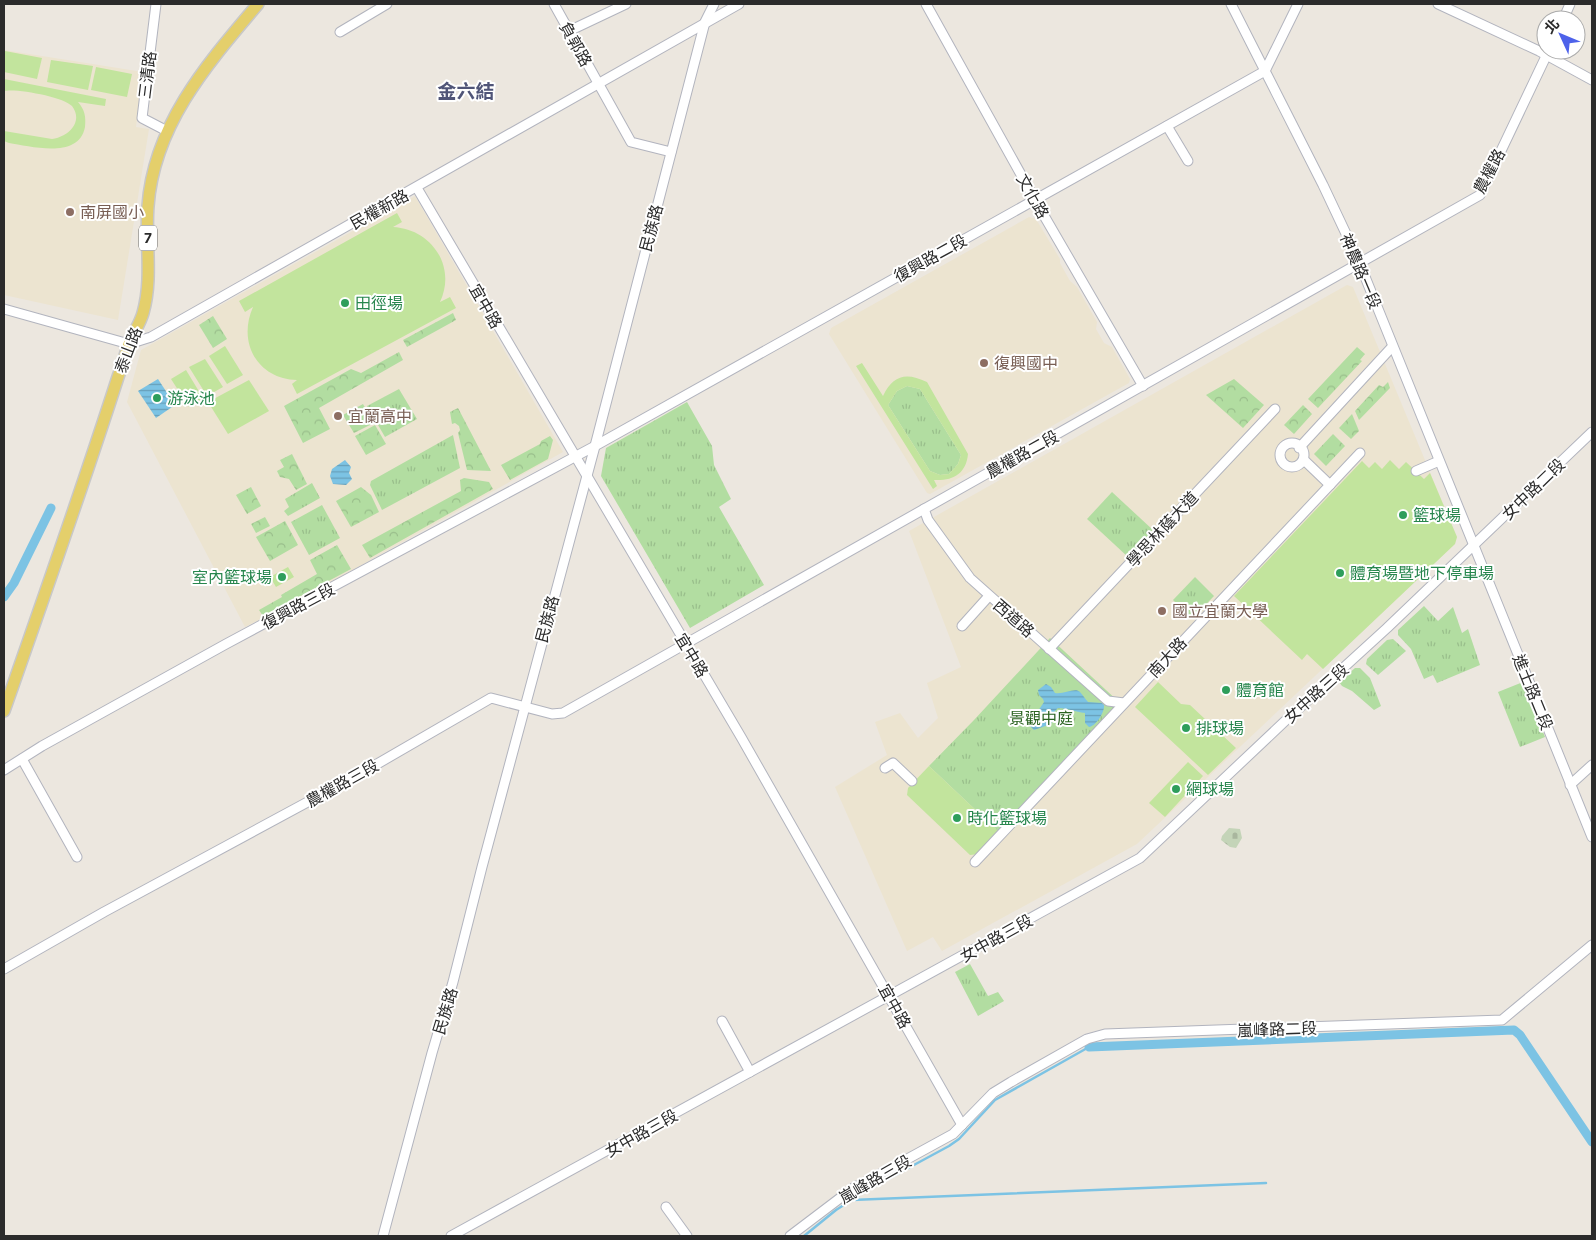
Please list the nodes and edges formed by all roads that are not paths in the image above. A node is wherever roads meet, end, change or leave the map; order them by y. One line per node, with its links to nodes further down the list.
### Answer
1 (156, 4): 22 (street, 三清路)
2 (258, 4): 22 (main road, 泰山路 / 7)
3 (387, 4): 14 (street)
4 (554, 4): 13 (street, 負郭路)
5 (626, 4): 13 (street)
6 (714, 4): 12 (street, 民族路)
7 (738, 4): 12 (street, 民權新路)
8 (926, 4): 26 (street, 文化路)
9 (1231, 4): 18 (street, 神農路一段)
10 (1298, 4): 18 (street)
11 (1438, 4): 15 (street)
12 (705, 22): 20 (street, 民權新路); 23 (street, 民族路)
13 (569, 31): 20 (street, 負郭路)
14 (340, 32)
15 (1536, 47)
16 (1543, 60): 27 (street, 農權路)
17 (1560, 60): 19 (street)
18 (1265, 72): 21 (street, 復興路二段); 27 (street, 神農路一段)
19 (1592, 80)
20 (598, 84): 23 (street, 負郭路); 25 (street, 民權新路)
21 (1167, 126): 24 (street); 26 (street, 復興路二段)
22 (167, 131): 29 (main road, 泰山路 / 7)
23 (670, 152): 36 (street, 民族路)
24 (1188, 161)
25 (417, 188): 29 (street, 民權新路); 39 (street, 宜中路)
26 (1035, 199): 31 (street, 文化路); 36 (street, 復興路二段)
27 (1359, 264): 30 (street, 神農路一段); 31 (street, 農權路二段)
28 (4, 309): 29 (street)
29 (129, 344): 53 (main road, 泰山路 / 7)
30 (1392, 347): 37 (street); 41 (street, 神農路一段)
31 (1143, 386): 45 (street, 農權路二段)
32 (1275, 409): 50 (street, 學思林蔭大道)
33 (1592, 432): 35 (street, 女中路二段)
34 (1592, 440): 35 (street)
35 (1580, 444): 46 (street, 女中路二段)
36 (594, 446): 39 (street, 復興路三段); 43 (street, 民族路)
37 (1299, 448): 40 (street); 40 (street)
38 (1360, 453): 44 (street, 南大路)
39 (574, 456): 43 (street, 宜中路); 54 (street, 復興路三段)
40 (1304, 460): 44 (street)
41 (1439, 461): 42 (street); 46 (street, 神農路一段)
42 (1416, 471)
43 (586, 476): 49 (street, 宜中路); 52 (street, 民族路)
44 (1330, 485): 51 (street, 南大路)
45 (924, 509): 47 (street, 西道路); 49 (street, 農權路二段)
46 (1474, 546): 59 (street, 進士路二段); 65 (street, 女中路三段)
47 (989, 596): 48 (street); 50 (street, 西道路)
48 (962, 626)
49 (685, 644): 52 (street, 農權路三段); 65 (street, 宜中路)
50 (1049, 648): 51 (street, 西道路)
51 (1124, 703): 62 (street, 南大路)
52 (524, 706): 64 (street, 農權路三段); 70 (street, 民族路)
53 (4, 711)
54 (22, 759): 57 (street, 復興路三段); 61 (street)
55 (1592, 765): 59 (street)
56 (885, 768): 58 (street)
57 (4, 770)
58 (912, 781)
59 (1570, 784): 60 (street, 進士路二段)
60 (1592, 837)
61 (77, 858)
62 (975, 862)
63 (1592, 945): 68 (street, 嵐峰路二段)
64 (4, 969)
65 (890, 996): 67 (street, 女中路三段); 68 (street, 宜中路)
66 (722, 1021): 67 (street)
67 (750, 1072): 71 (street, 女中路三段)
68 (962, 1125): 73 (street, 嵐峰路三段)
69 (666, 1207): 72 (street)
70 (383, 1236)
71 (451, 1236)
72 (687, 1236)
73 (790, 1236)

